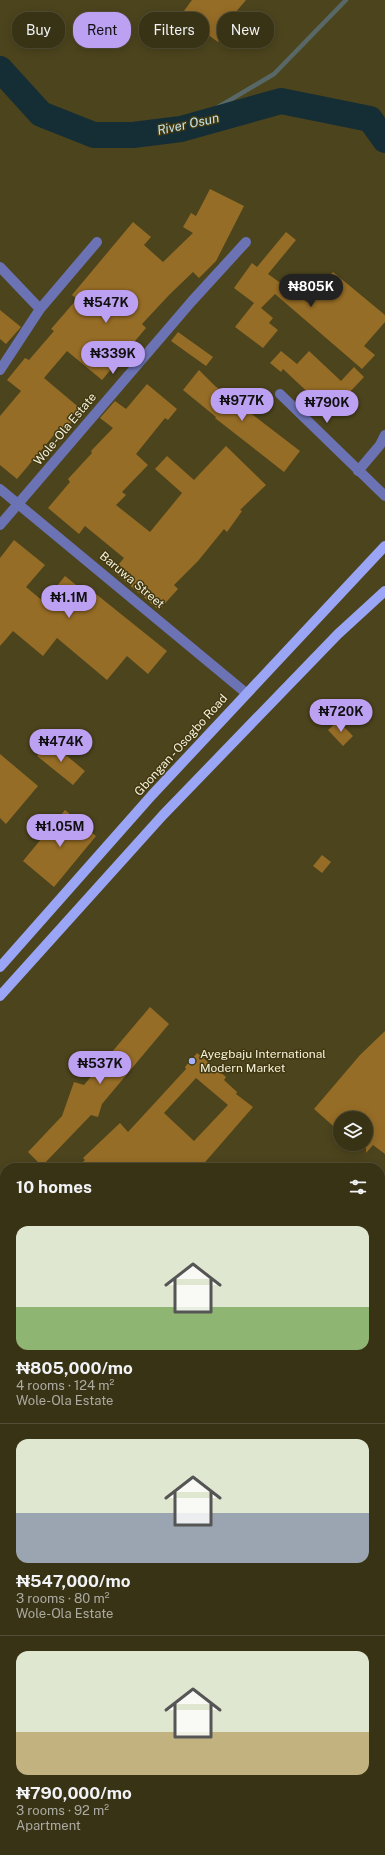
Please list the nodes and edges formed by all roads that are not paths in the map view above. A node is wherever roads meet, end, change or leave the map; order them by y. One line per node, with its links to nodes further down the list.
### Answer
1 (97, 242): 4 (street)
2 (246, 242): 11 (street, Wole-Ola Estate)
3 (0, 266): 4 (street)
4 (40, 309): 5 (street)
5 (0, 370)
6 (280, 394): 8 (street)
7 (385, 435): 8 (street)
8 (358, 470): 10 (street)
9 (0, 489): 11 (street, Baruwa Street)
10 (385, 496)
11 (18, 504): 12 (street, Wole-Ola Estate); 15 (street, Baruwa Street)
12 (0, 525)
13 (385, 546): 15 (main road, Gbongan - Osogbo Road)
14 (384, 595): 17 (main road)
15 (246, 693): 16 (main road, Gbongan - Osogbo Road)
16 (0, 967)
17 (0, 996)

